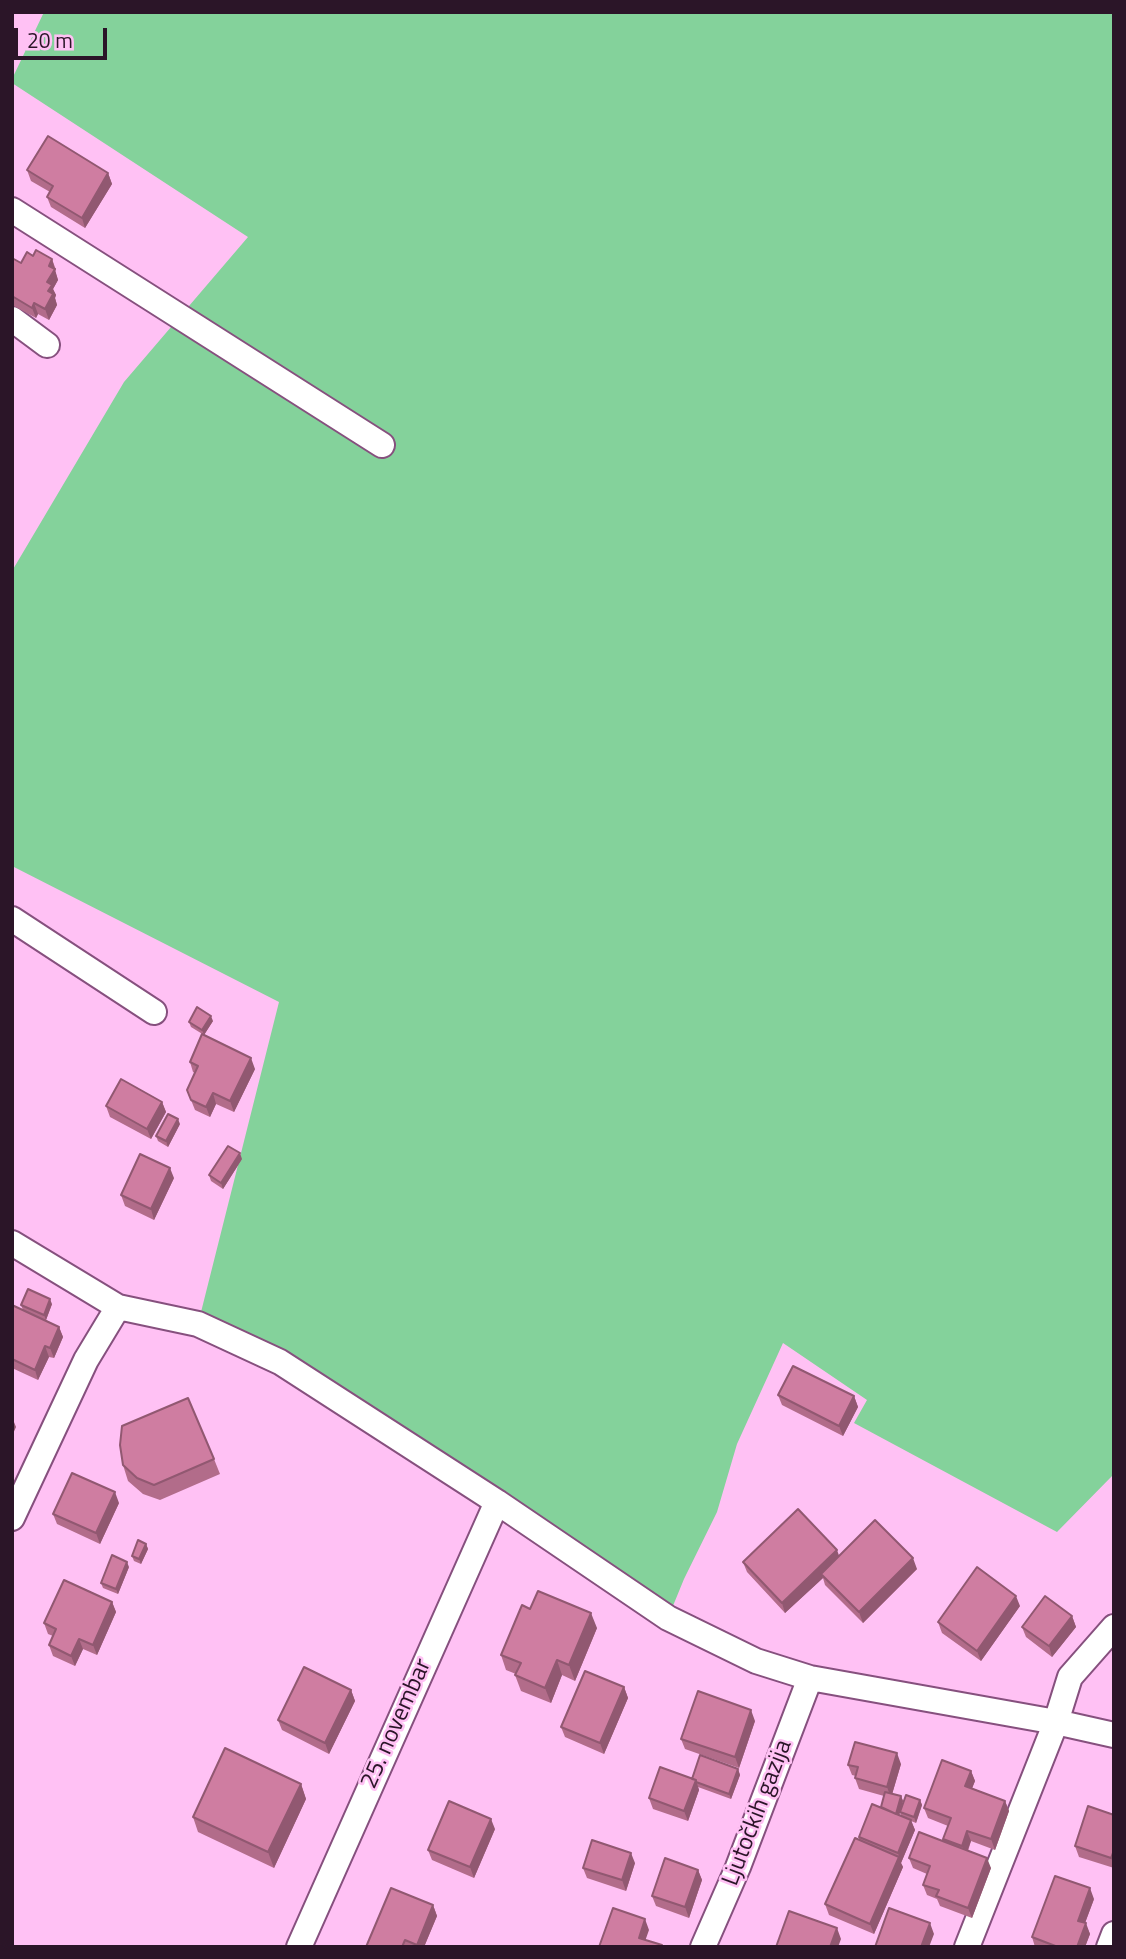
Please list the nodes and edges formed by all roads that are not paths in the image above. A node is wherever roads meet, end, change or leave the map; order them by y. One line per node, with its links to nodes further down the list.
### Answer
1 (12, 209): 4 (street)
2 (12, 319): 3 (street)
3 (47, 345)
4 (382, 445)
5 (12, 919): 6 (street)
6 (154, 1012)
7 (12, 1243): 8 (street)
8 (118, 1307): 9 (street); 10 (street)
9 (497, 1502): 12 (street); 16 (street, 25. novembar)
10 (12, 1518)
11 (1114, 1627): 13 (street)
12 (810, 1678): 13 (street); 17 (street, Ljutočkih gazija)
13 (1056, 1722): 14 (street); 18 (street)
14 (1114, 1735)
15 (1114, 1934): 19 (street)
16 (299, 1947)
17 (703, 1947)
18 (967, 1947)
19 (1109, 1947)

